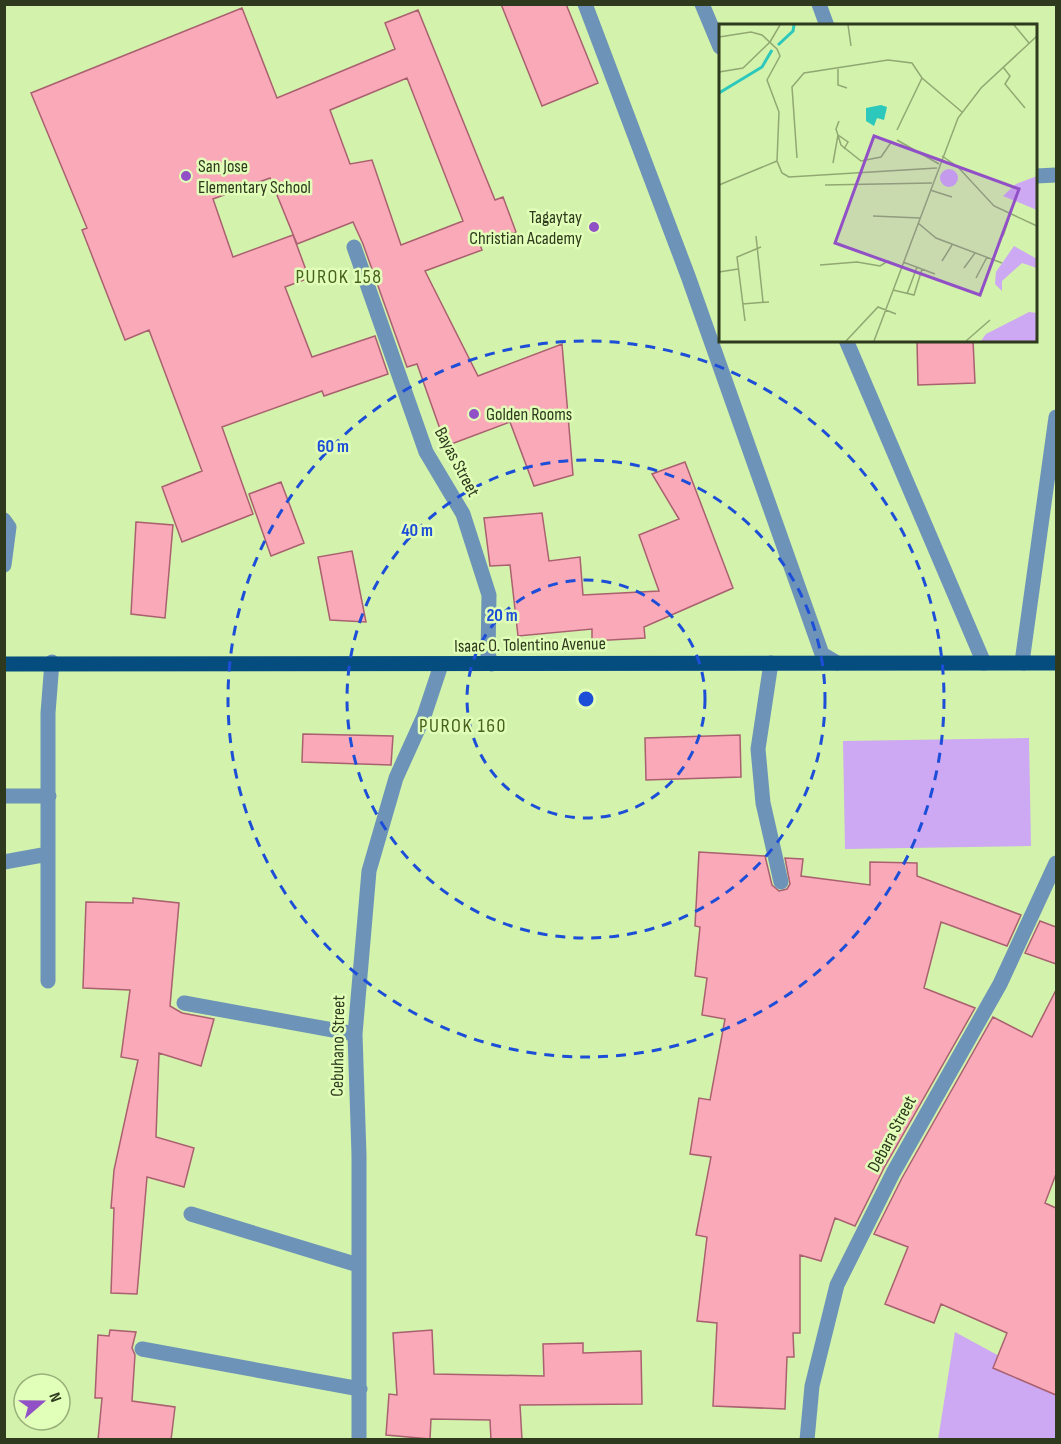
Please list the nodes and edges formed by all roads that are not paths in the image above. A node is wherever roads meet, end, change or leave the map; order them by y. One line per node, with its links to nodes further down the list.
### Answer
1 (585, 4): 15 (street)
2 (702, 4): 5 (street)
3 (819, 4): 4 (street)
4 (826, 24)
5 (719, 45)
6 (1056, 175): 7 (street)
7 (1037, 176)
8 (354, 247): 20 (street, Bayas Street)
9 (847, 342): 16 (street)
10 (1056, 417): 17 (street)
11 (4, 519): 12 (street)
12 (4, 565)
13 (52, 662): 19 (main road, Isaac O. Tolentino Avenue); 21 (main road, Isaac O. Tolentino Avenue); 23 (street)
14 (771, 663): 15 (main road, Isaac O. Tolentino Avenue); 20 (main road, Isaac O. Tolentino Avenue); 27 (street)
15 (837, 663): 16 (main road, Isaac O. Tolentino Avenue)
16 (984, 663): 17 (main road, Isaac O. Tolentino Avenue)
17 (1024, 663): 18 (main road, Isaac O. Tolentino Avenue)
18 (1056, 663)
19 (4, 664)
20 (492, 664): 21 (main road, Isaac O. Tolentino Avenue)
21 (441, 665): 30 (street, Cebuhano Street)
22 (4, 796): 23 (street)
23 (49, 796): 24 (street)
24 (48, 854): 25 (street); 28 (street)
25 (4, 862)
26 (1056, 863): 36 (street, Debara Street)
27 (781, 882)
28 (48, 981)
29 (184, 1003): 30 (street)
30 (355, 1034): 32 (street, Cebuhano Street)
31 (191, 1214): 32 (street)
32 (358, 1264): 34 (street, Cebuhano Street)
33 (142, 1349): 34 (street)
34 (360, 1389): 35 (street, Cebuhano Street)
35 (359, 1440)
36 (807, 1440)

